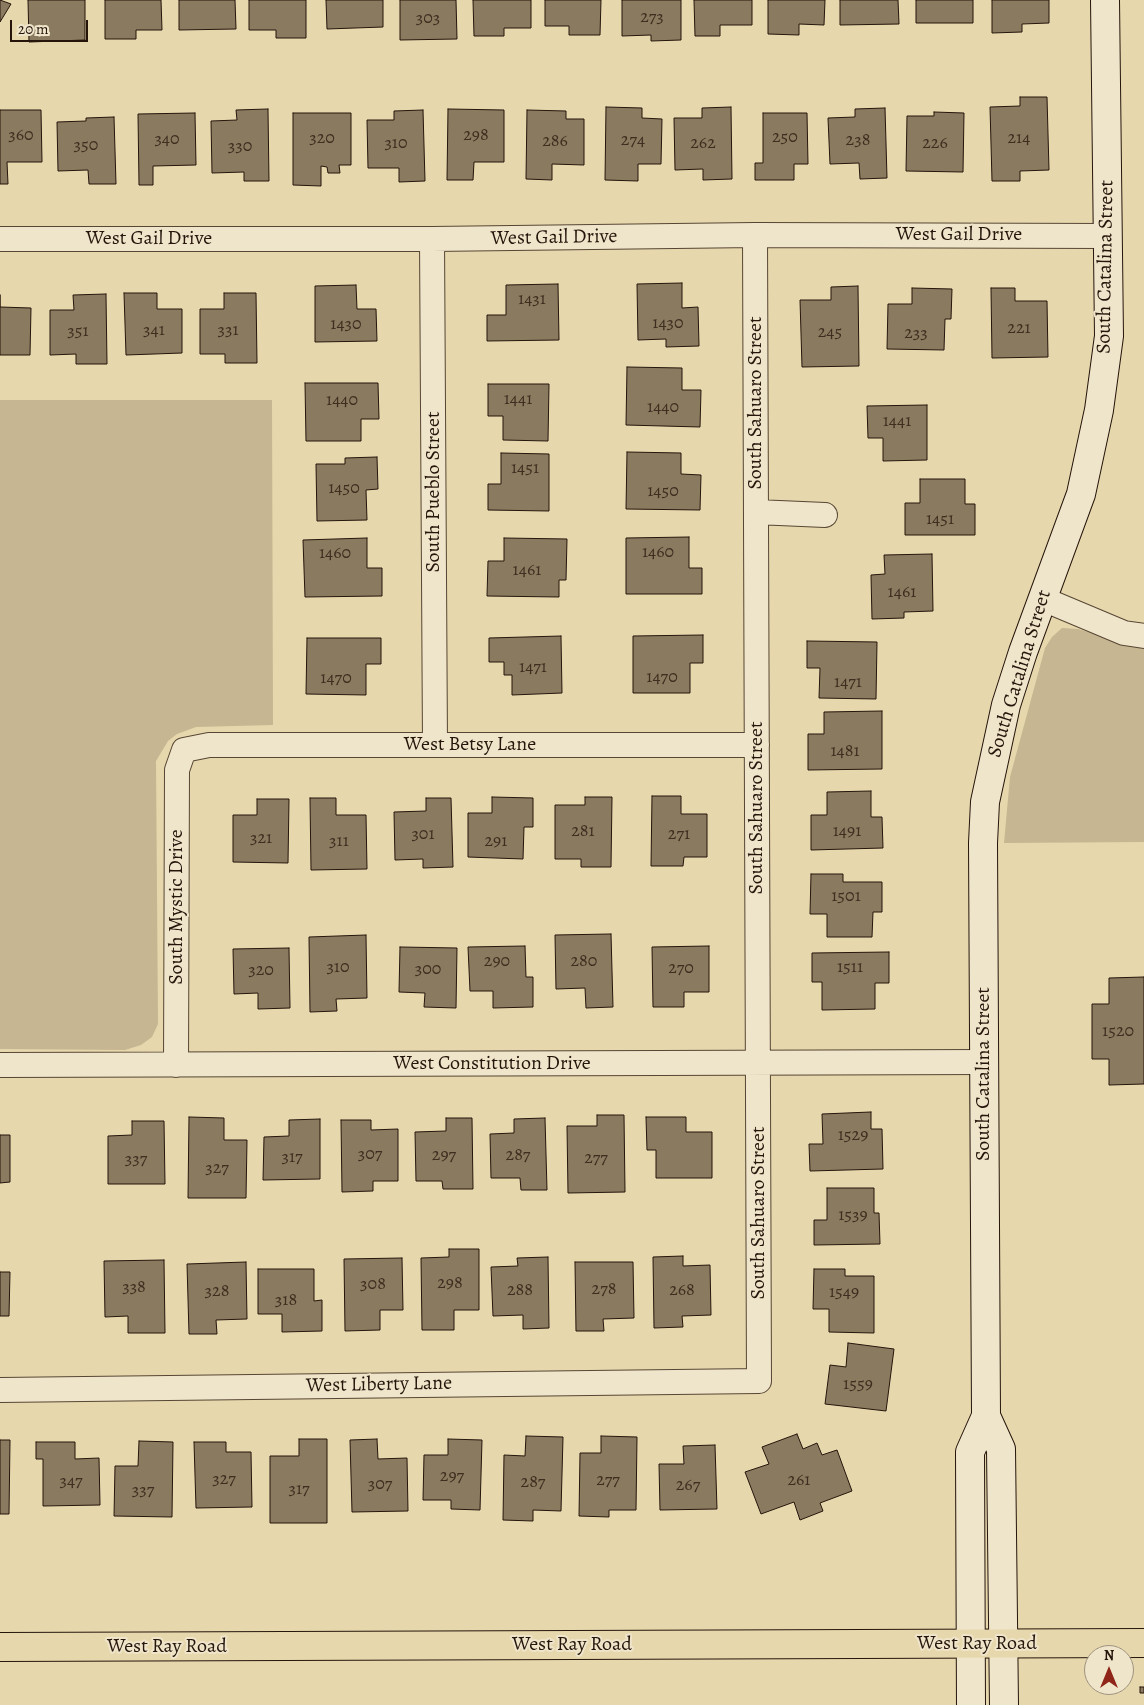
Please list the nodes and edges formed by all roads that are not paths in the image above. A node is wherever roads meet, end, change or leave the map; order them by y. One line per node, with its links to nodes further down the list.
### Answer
1 (1105, 0): 3 (street, South Catalina Street)
2 (756, 235): 3 (street, West Gail Drive); 5 (street, West Gail Drive); 6 (street, South Sahuaro Street)
3 (1108, 236): 8 (street, South Catalina Street)
4 (0, 239): 5 (street, West Gail Drive)
5 (432, 239): 10 (street, South Pueblo Street)
6 (756, 512): 7 (street); 11 (street, South Sahuaro Street)
7 (825, 515)
8 (1043, 599): 9 (street); 13 (street, South Catalina Street)
9 (1144, 636)
10 (435, 745): 11 (street, West Betsy Lane); 12 (street, West Betsy Lane)
11 (756, 745): 14 (street, South Sahuaro Street)
12 (184, 750): 15 (street, South Mystic Drive)
13 (984, 1062): 14 (street, West Constitution Drive); 19 (street, South Catalina Street)
14 (758, 1063): 15 (street, West Constitution Drive); 17 (street, South Sahuaro Street)
15 (176, 1065): 16 (street, West Constitution Drive)
16 (0, 1066)
17 (759, 1381): 18 (street, West Liberty Lane)
18 (0, 1390)
19 (986, 1416): 20 (street, South Catalina Street); 22 (street, South Catalina Street)
20 (970, 1643): 22 (main road, West Ray Road); 23 (main road, West Ray Road); 24 (street, South Catalina Street)
21 (1144, 1643): 22 (main road, West Ray Road)
22 (1003, 1644): 25 (street, South Catalina Street)
23 (0, 1647)
24 (971, 1705)
25 (1004, 1705)

